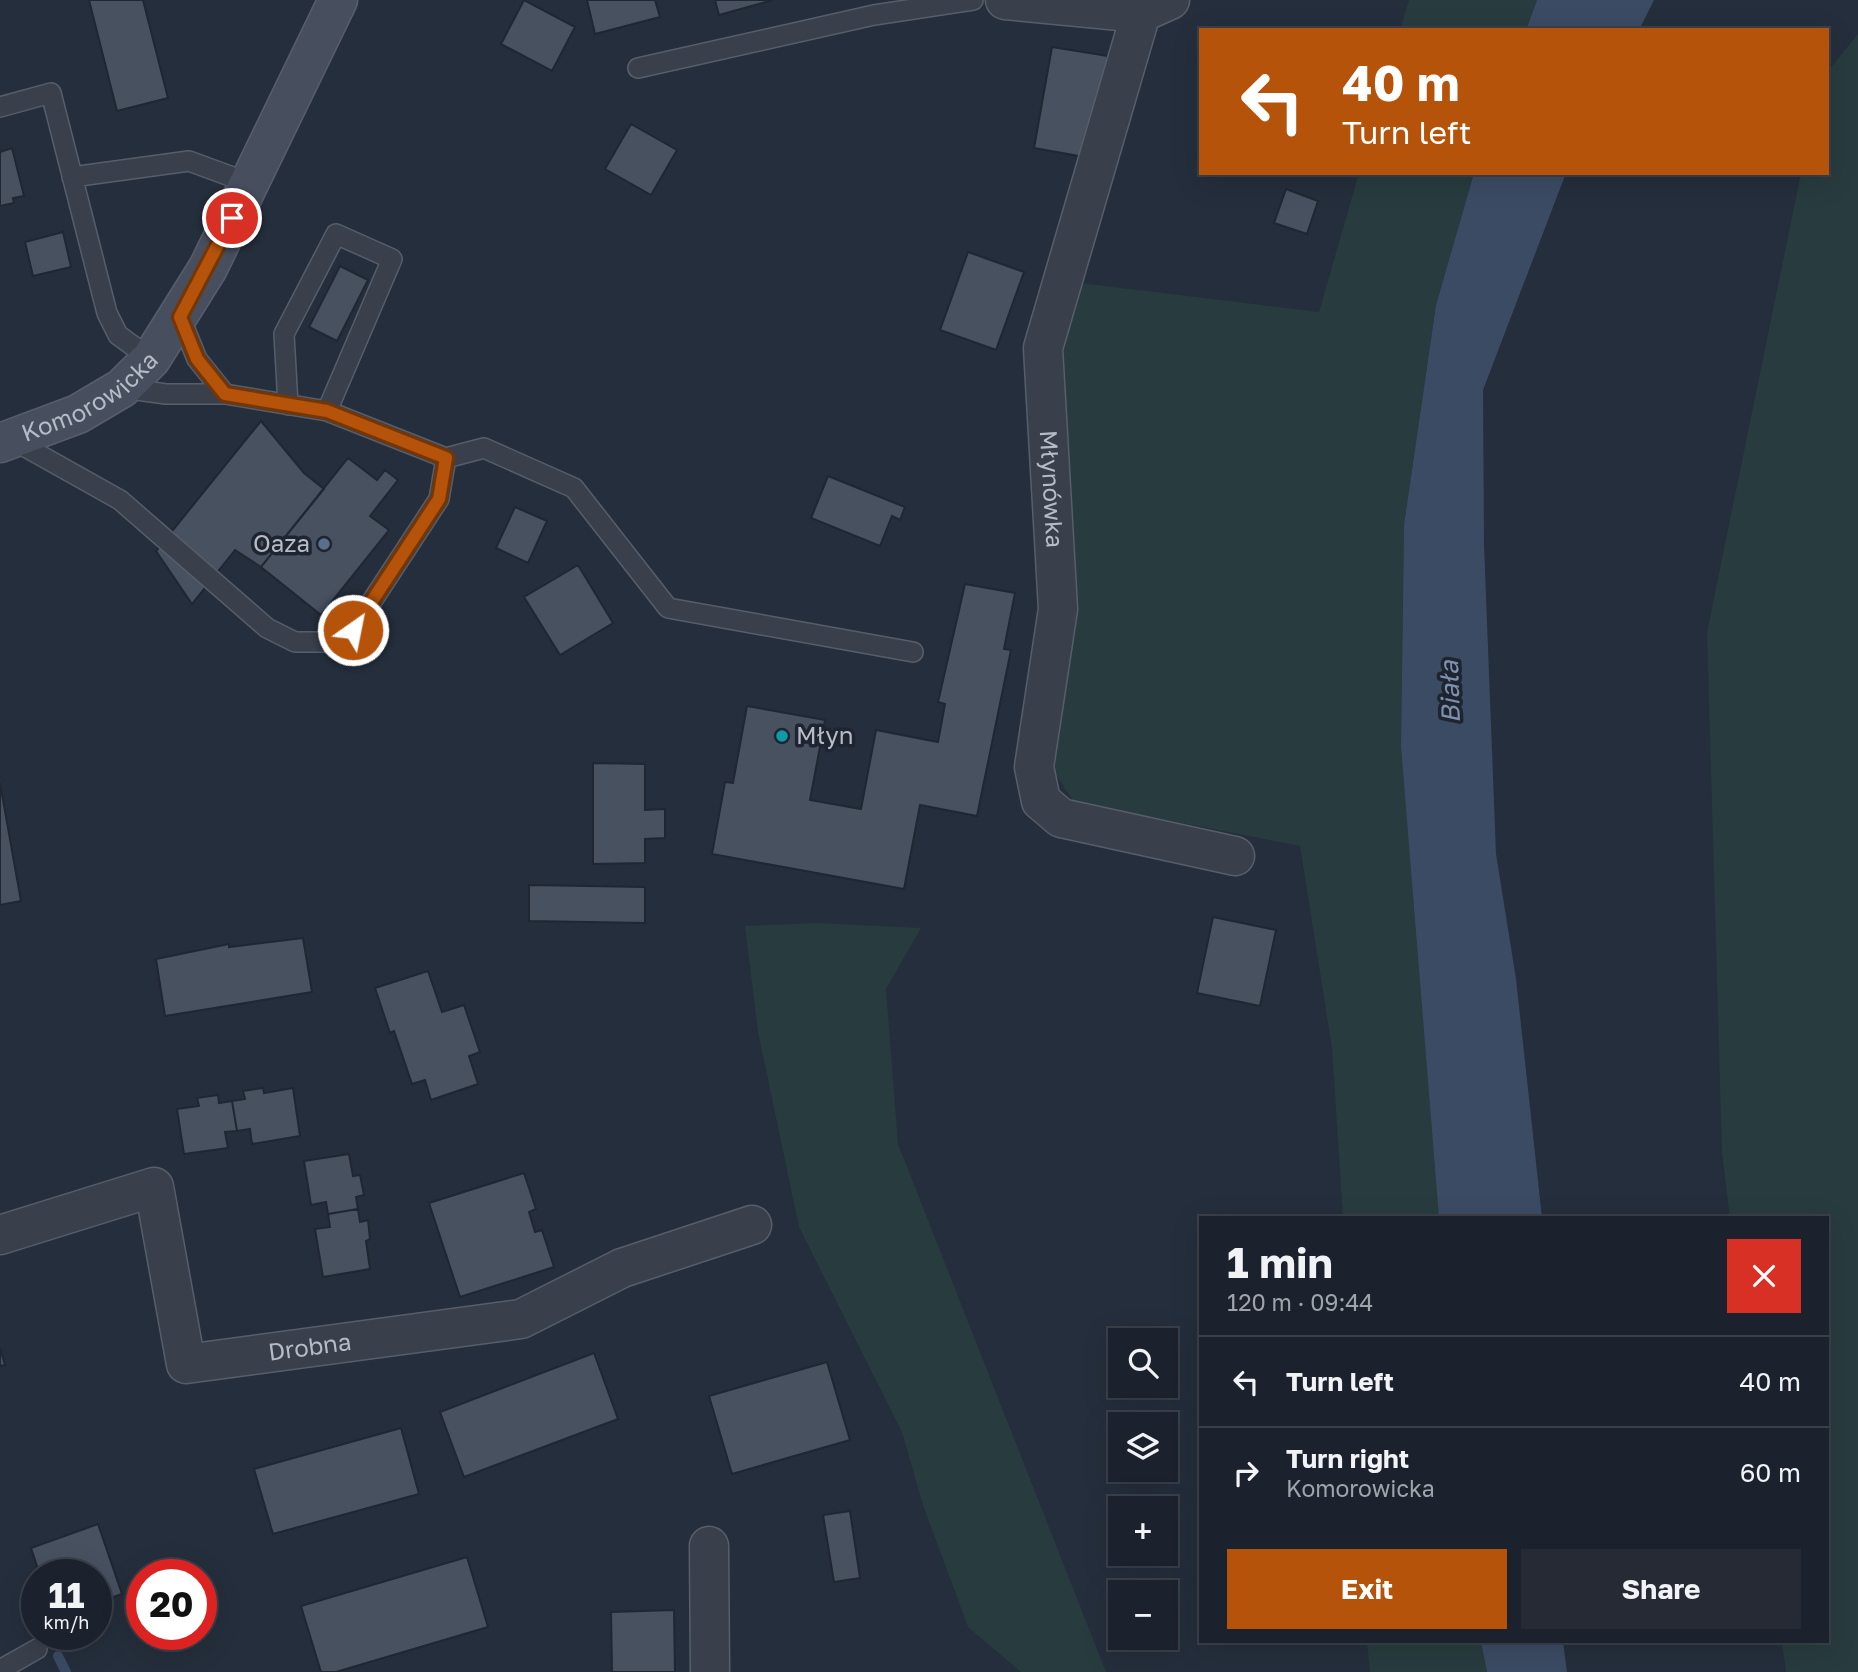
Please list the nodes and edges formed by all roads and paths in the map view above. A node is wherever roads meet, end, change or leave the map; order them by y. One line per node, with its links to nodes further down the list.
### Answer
1 (338, 0): 8 (street, Komorowicka)
2 (973, 0): 5 (lane)
3 (1005, 0): 4 (street)
4 (1155, 6): 18 (street, Młynówka)
5 (638, 68)
6 (0, 107): 7 (lane)
7 (72, 177): 8 (lane); 10 (lane)
8 (249, 183): 9 (street, Komorowicka)
9 (180, 317): 10 (street, Komorowicka); 12 (lane)
10 (150, 359): 11 (street, Komorowicka)
11 (122, 388): 12 (lane); 15 (street, Komorowicka)
12 (225, 394): 13 (lane)
13 (288, 405): 14 (lane); 14 (lane)
14 (327, 411): 16 (lane)
15 (6, 442): 16 (lane)
16 (446, 458): 17 (lane)
17 (913, 652)
18 (1235, 856)
19 (752, 1225): 20 (street, Drobna)
20 (0, 1235)
21 (709, 1546): 24 (street)
22 (35, 1650): 23 (lane)
23 (0, 1670)
24 (710, 1672)

